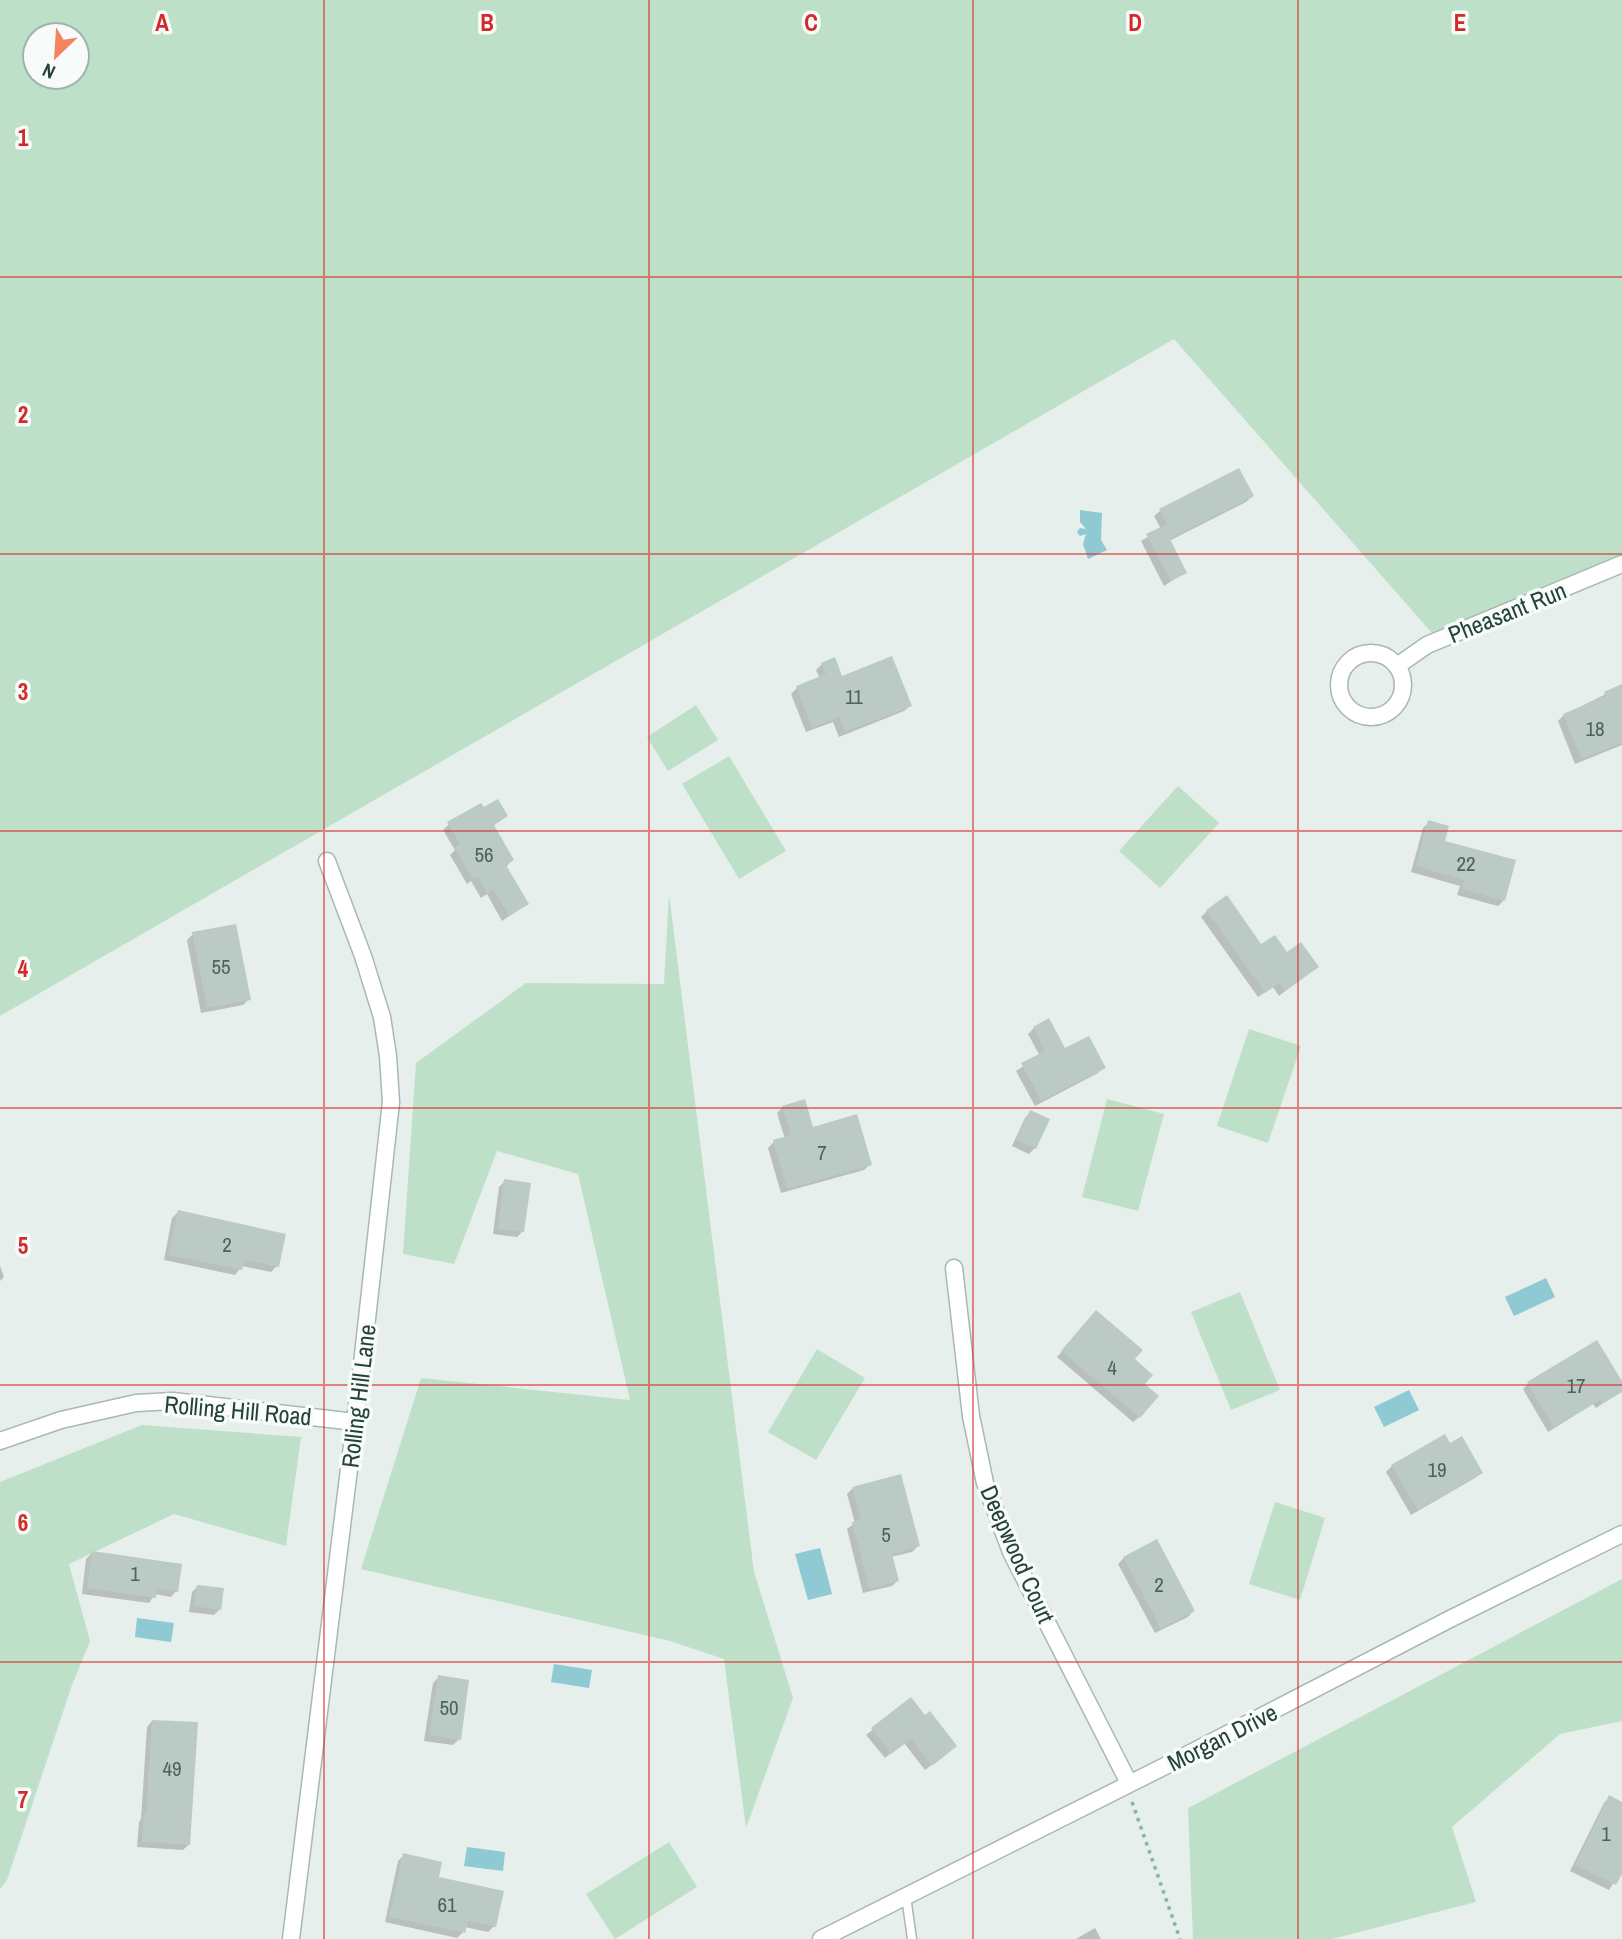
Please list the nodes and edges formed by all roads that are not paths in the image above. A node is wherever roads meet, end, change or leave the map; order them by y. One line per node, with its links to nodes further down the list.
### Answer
1 (1622, 564): 2 (street, Pheasant Run)
2 (1396, 666): 2 (street)
3 (327, 861): 5 (street, Rolling Hill Lane)
4 (954, 1268): 8 (street, Deepwood Court)
5 (355, 1422): 6 (street, Rolling Hill Road); 10 (street, Rolling Hill Lane)
6 (0, 1441)
7 (1622, 1534): 8 (street, Morgan Drive)
8 (1128, 1784): 9 (street, Morgan Drive)
9 (906, 1896): 11 (street, Morgan Drive); 12 (lane)
10 (291, 1939)
11 (821, 1939)
12 (912, 1939)

